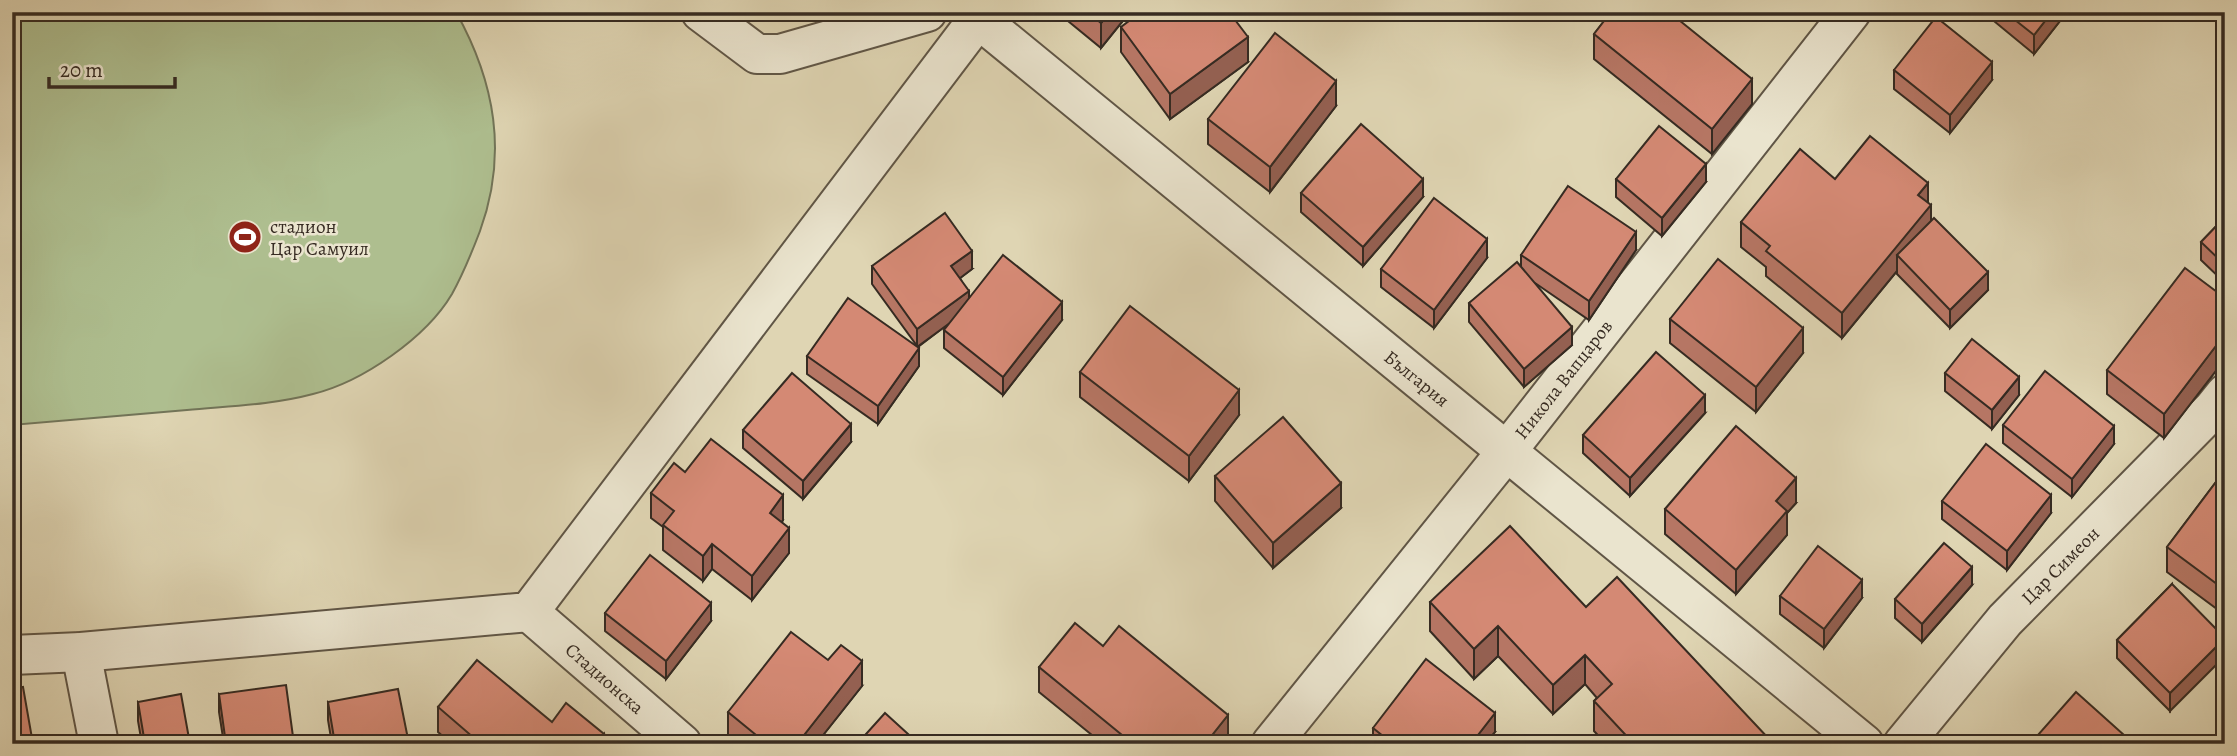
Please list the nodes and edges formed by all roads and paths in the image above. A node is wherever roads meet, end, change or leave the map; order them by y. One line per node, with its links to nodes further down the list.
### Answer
1 (701, 12): 2 (street)
2 (927, 12)
3 (1851, 12): 6 (street, Никола Вапцаров)
4 (974, 16): 6 (street, България); 7 (street)
5 (2221, 407): 14 (street, Цар Симеон)
6 (1507, 451): 12 (street, Никола Вапцаров); 13 (street, България)
7 (529, 612): 8 (street); 10 (street, Стадионска)
8 (81, 652): 9 (street); 11 (street)
9 (12, 655)
10 (667, 739)
11 (99, 744)
12 (1271, 744)
13 (1864, 744)
14 (1903, 744)

